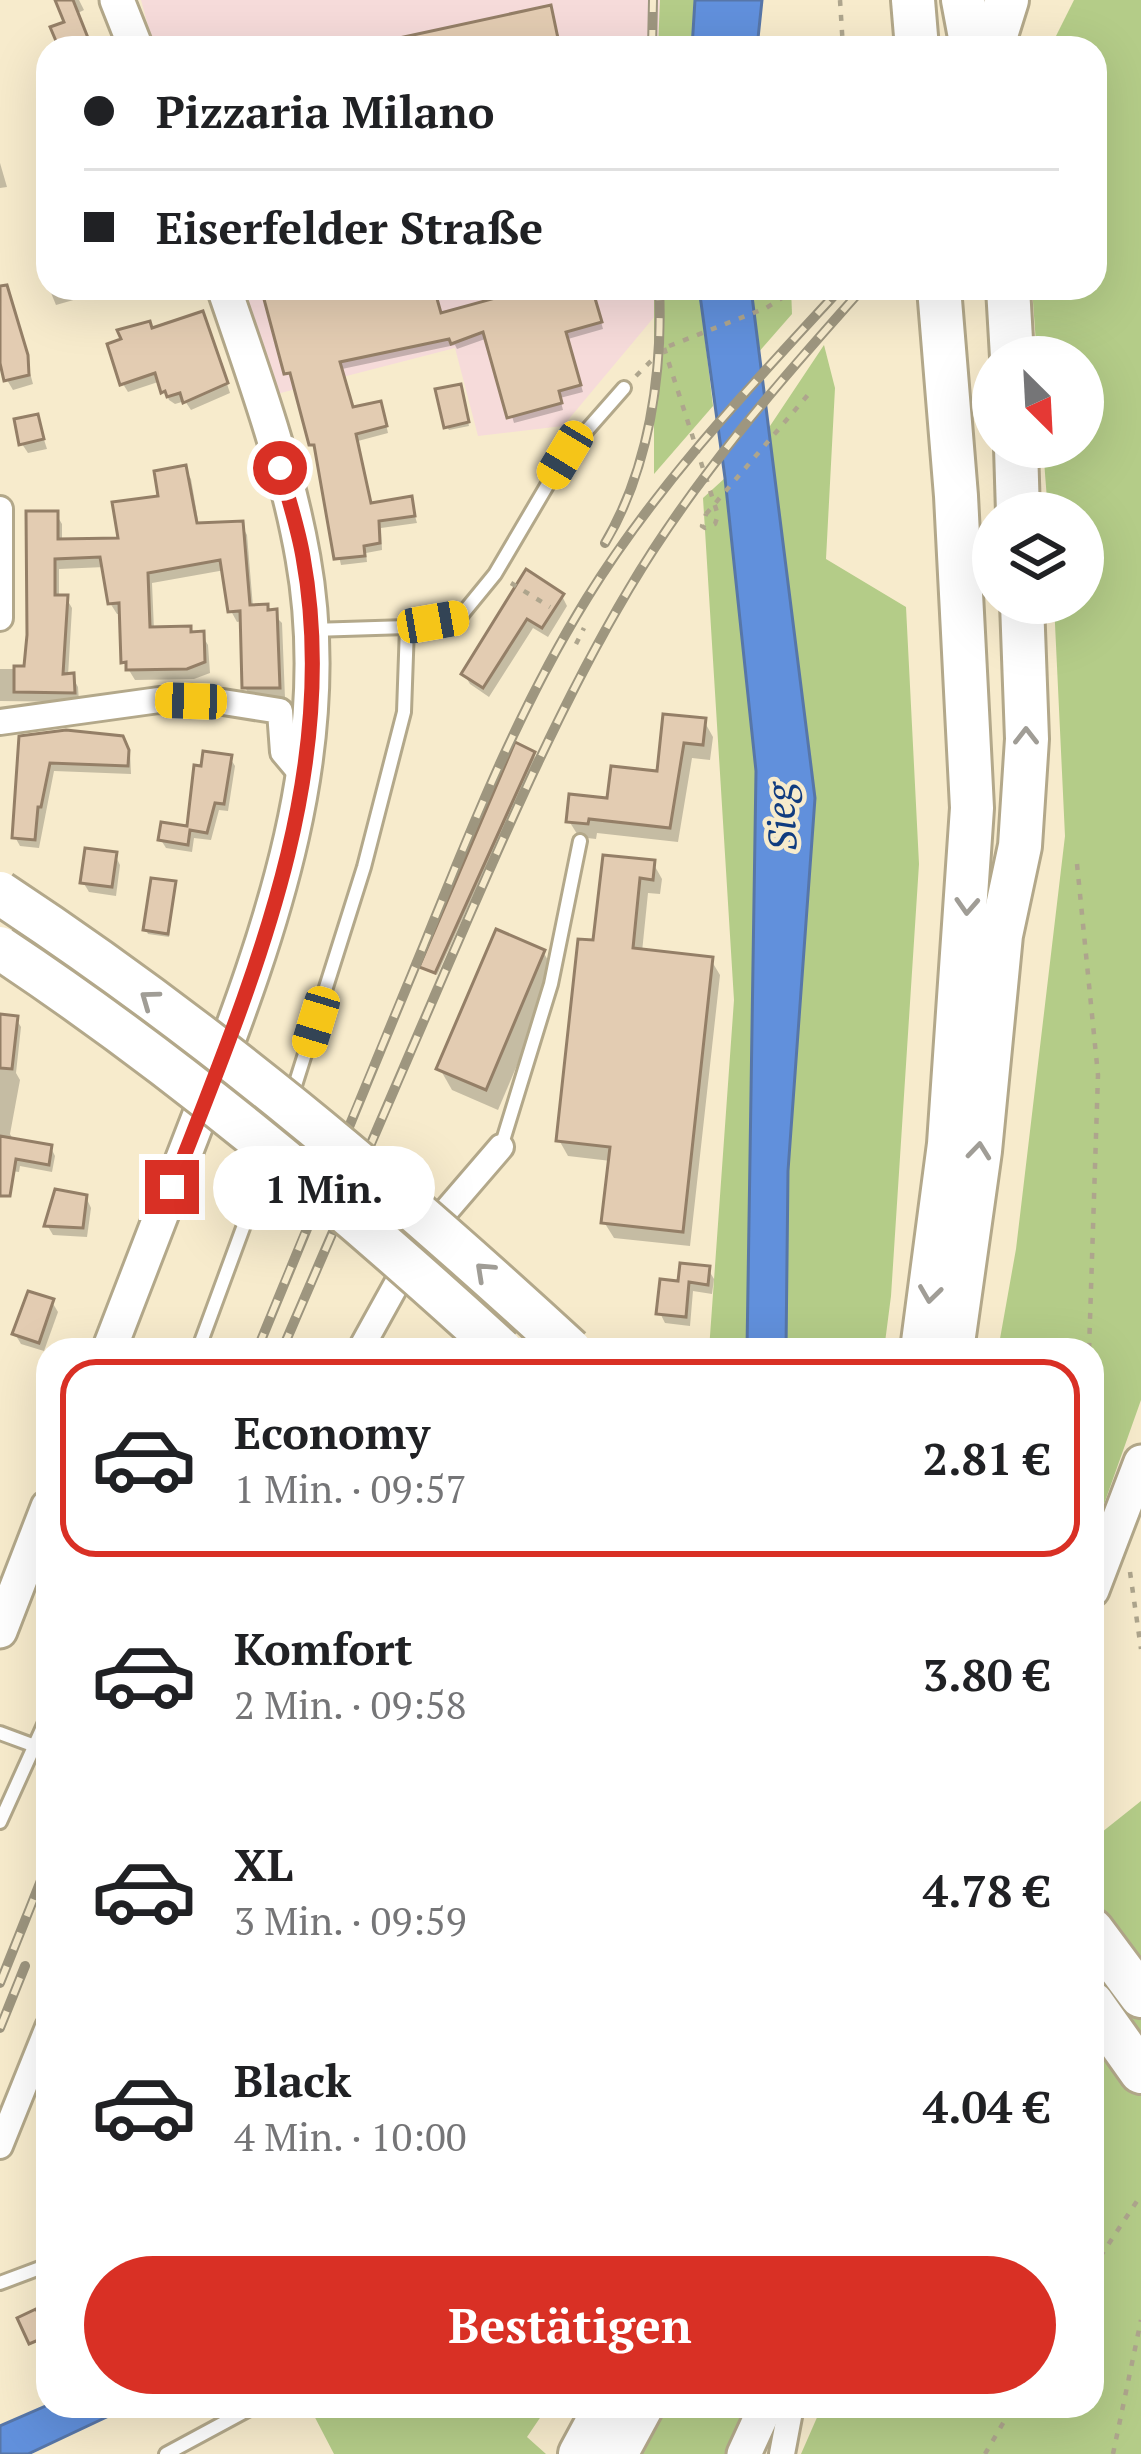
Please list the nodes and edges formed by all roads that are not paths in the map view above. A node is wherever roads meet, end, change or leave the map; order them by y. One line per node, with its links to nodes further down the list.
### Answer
1 (117, 0): 5 (main road)
2 (914, 0): 6 (highway)
3 (963, 0): 7 (highway)
4 (1006, 0): 8 (highway)
5 (131, 36)
6 (916, 36)
7 (970, 36)
8 (996, 36)
9 (228, 300): 21 (main road)
10 (940, 300): 16 (highway)
11 (961, 300): 16 (highway)
12 (962, 300): 26 (highway)
13 (1009, 300): 14 (highway)
14 (1011, 336)
15 (624, 388): 20 (lane)
16 (956, 496): 38 (highway, one-way to 38)
17 (0, 508): 18 (street)
18 (0, 618)
19 (1023, 624): 26 (highway, one-way to 19)
20 (407, 627): 21 (lane); 29 (lane)
21 (310, 630): 23 (main road)
22 (0, 722): 23 (street)
23 (304, 777): 28 (main road)
24 (580, 841): 32 (lane)
25 (0, 893): 37 (highway, one-way to 25, bridge)
26 (1000, 934): 39 (highway, one-way to 26)
27 (0, 948): 36 (highway, bridge)
28 (219, 1064): 29 (lane); 33 (main road)
29 (290, 1100): 30 (lane)
30 (283, 1120)
31 (275, 1141): 34 (lane)
32 (501, 1147): 35 (street)
33 (114, 1338)
34 (202, 1338)
35 (367, 1338)
36 (488, 1338)
37 (557, 1338)
38 (924, 1338)
39 (954, 1338)
40 (1141, 1462): 42 (main road)
41 (36, 1538): 43 (main road)
42 (1104, 1561)
43 (0, 1631)
44 (0, 1733): 46 (lane)
45 (36, 1742): 46 (lane)
46 (34, 1746): 47 (lane)
47 (0, 1822)
48 (1104, 1946): 49 (highway)
49 (1141, 1996)
50 (1104, 2020): 52 (highway)
51 (36, 2056): 53 (street)
52 (1141, 2072)
53 (0, 2146)
54 (36, 2270): 55 (lane)
55 (0, 2283)
56 (233, 2418): 61 (lane)
57 (600, 2418): 62 (highway)
58 (636, 2418): 63 (highway)
59 (760, 2418): 64 (main road)
60 (789, 2418): 65 (street)
61 (166, 2454)
62 (580, 2454)
63 (616, 2454)
64 (744, 2454)
65 (782, 2454)

